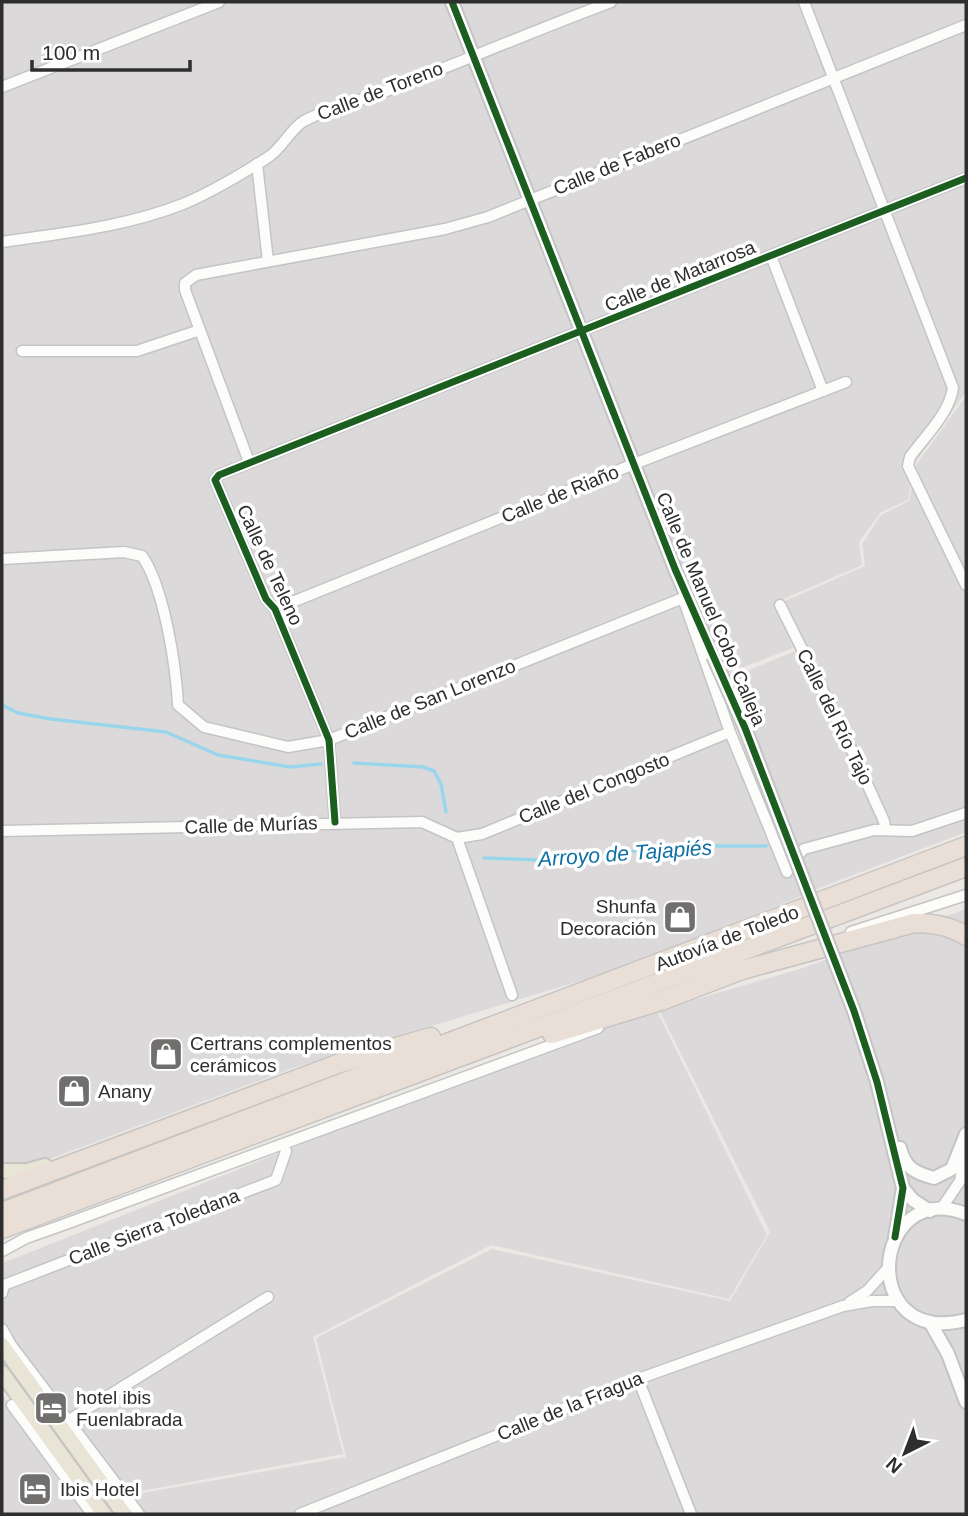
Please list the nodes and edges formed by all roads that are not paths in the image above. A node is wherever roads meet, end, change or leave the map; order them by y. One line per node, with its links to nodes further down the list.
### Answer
1 (219, 2): 8 (street)
2 (452, 2): 6 (street, Calle de Manuel Cobo Calleja)
3 (611, 2): 6 (street, Calle de Toreno)
4 (804, 2): 7 (street)
5 (966, 25): 7 (street, Calle de Fabero)
6 (473, 54): 9 (street, Calle de Toreno); 11 (street, Calle de Manuel Cobo Calleja)
7 (834, 77): 11 (street, Calle de Fabero); 12 (street)
8 (2, 87)
9 (257, 164): 13 (street, Calle de Toreno); 15 (street)
10 (966, 178): 12 (street, Calle de Matarrosa)
11 (529, 199): 15 (street, Calle de Fabero); 17 (street, Calle de Manuel Cobo Calleja)
12 (884, 211): 14 (street, Calle de Matarrosa); 25 (street)
13 (2, 242)
14 (771, 257): 17 (street, Calle de Matarrosa); 20 (street)
15 (268, 261): 16 (street, Calle de Fabero)
16 (200, 330): 18 (street); 21 (street)
17 (582, 332): 21 (street, Calle de Matarrosa); 22 (street, Calle de Manuel Cobo Calleja)
18 (22, 351)
19 (846, 382): 20 (street, Calle de Riaño)
20 (822, 391): 22 (street, Calle de Riaño)
21 (249, 462): 29 (street, Calle de Teleno)
22 (634, 464): 24 (street, Calle de Manuel Cobo Calleja); 29 (street, Calle de Riaño)
23 (2, 559): 31 (street, Calle de San Lorenzo)
24 (675, 569): 27 (street, Calle de Manuel Cobo Calleja); 46 (street, Calle de Manuel Cobo Calleja, bridge)
25 (964, 571): 26 (street)
26 (966, 585)
27 (682, 598): 30 (street, Calle de Manuel Cobo Calleja); 31 (street, Calle de San Lorenzo)
28 (780, 605): 34 (street, Calle del Río Tajo)
29 (275, 609): 31 (street, Calle de Teleno)
30 (730, 732): 34 (street, Calle de Manuel Cobo Calleja); 36 (street, Calle del Congosto)
31 (329, 740): 33 (street, Calle de Teleno)
32 (966, 813): 34 (street)
33 (335, 822): 35 (street, Calle de Murías); 36 (street, Calle de Murías)
34 (886, 830)
35 (2, 831)
36 (457, 838): 42 (street)
37 (966, 846): 44 (highway, Autovía de Toledo)
38 (966, 867): 45 (highway)
39 (966, 895): 41 (street)
40 (966, 936): 41 (highway)
41 (742, 970): 43 (highway)
42 (512, 995)
43 (661, 1001): 45 (highway); 61 (street)
44 (486, 1027): 50 (highway); 54 (highway)
45 (481, 1049): 54 (highway)
46 (877, 1082): 47 (street); 52 (street, Calle de Manuel Cobo Calleja)
47 (966, 1134)
48 (286, 1151): 63 (street, Calle Sierra Toledana)
49 (966, 1151): 56 (street)
50 (92, 1157): 51 (main road); 53 (highway)
51 (2, 1171)
52 (903, 1188): 56 (street); 60 (street, Calle de Manuel Cobo Calleja)
53 (2, 1190)
54 (36, 1203): 55 (highway); 57 (highway); 59 (highway)
55 (2, 1204)
56 (936, 1210): 58 (street); 60 (street)
57 (2, 1212)
58 (966, 1214)
59 (2, 1229)
60 (895, 1237): 62 (street, Calle de Manuel Cobo Calleja)
61 (2, 1251)
62 (887, 1269): 65 (street); 66 (street, Calle de la Fragua)
63 (3, 1289)
64 (268, 1297): 75 (street)
65 (898, 1301): 66 (street, Calle de la Fragua); 68 (street)
66 (843, 1306): 72 (street, Calle de la Fragua)
67 (966, 1320): 68 (street)
68 (930, 1322): 73 (street)
69 (2, 1329): 70 (street)
70 (5, 1346): 75 (street); 78 (main road)
71 (2, 1373): 77 (main road)
72 (638, 1379): 80 (street, Calle de la Fragua); 81 (street)
73 (966, 1402)
74 (12, 1405): 76 (street)
75 (69, 1420): 79 (street)
76 (92, 1514)
77 (104, 1514)
78 (124, 1514)
79 (139, 1514)
80 (300, 1514)
81 (691, 1514)

